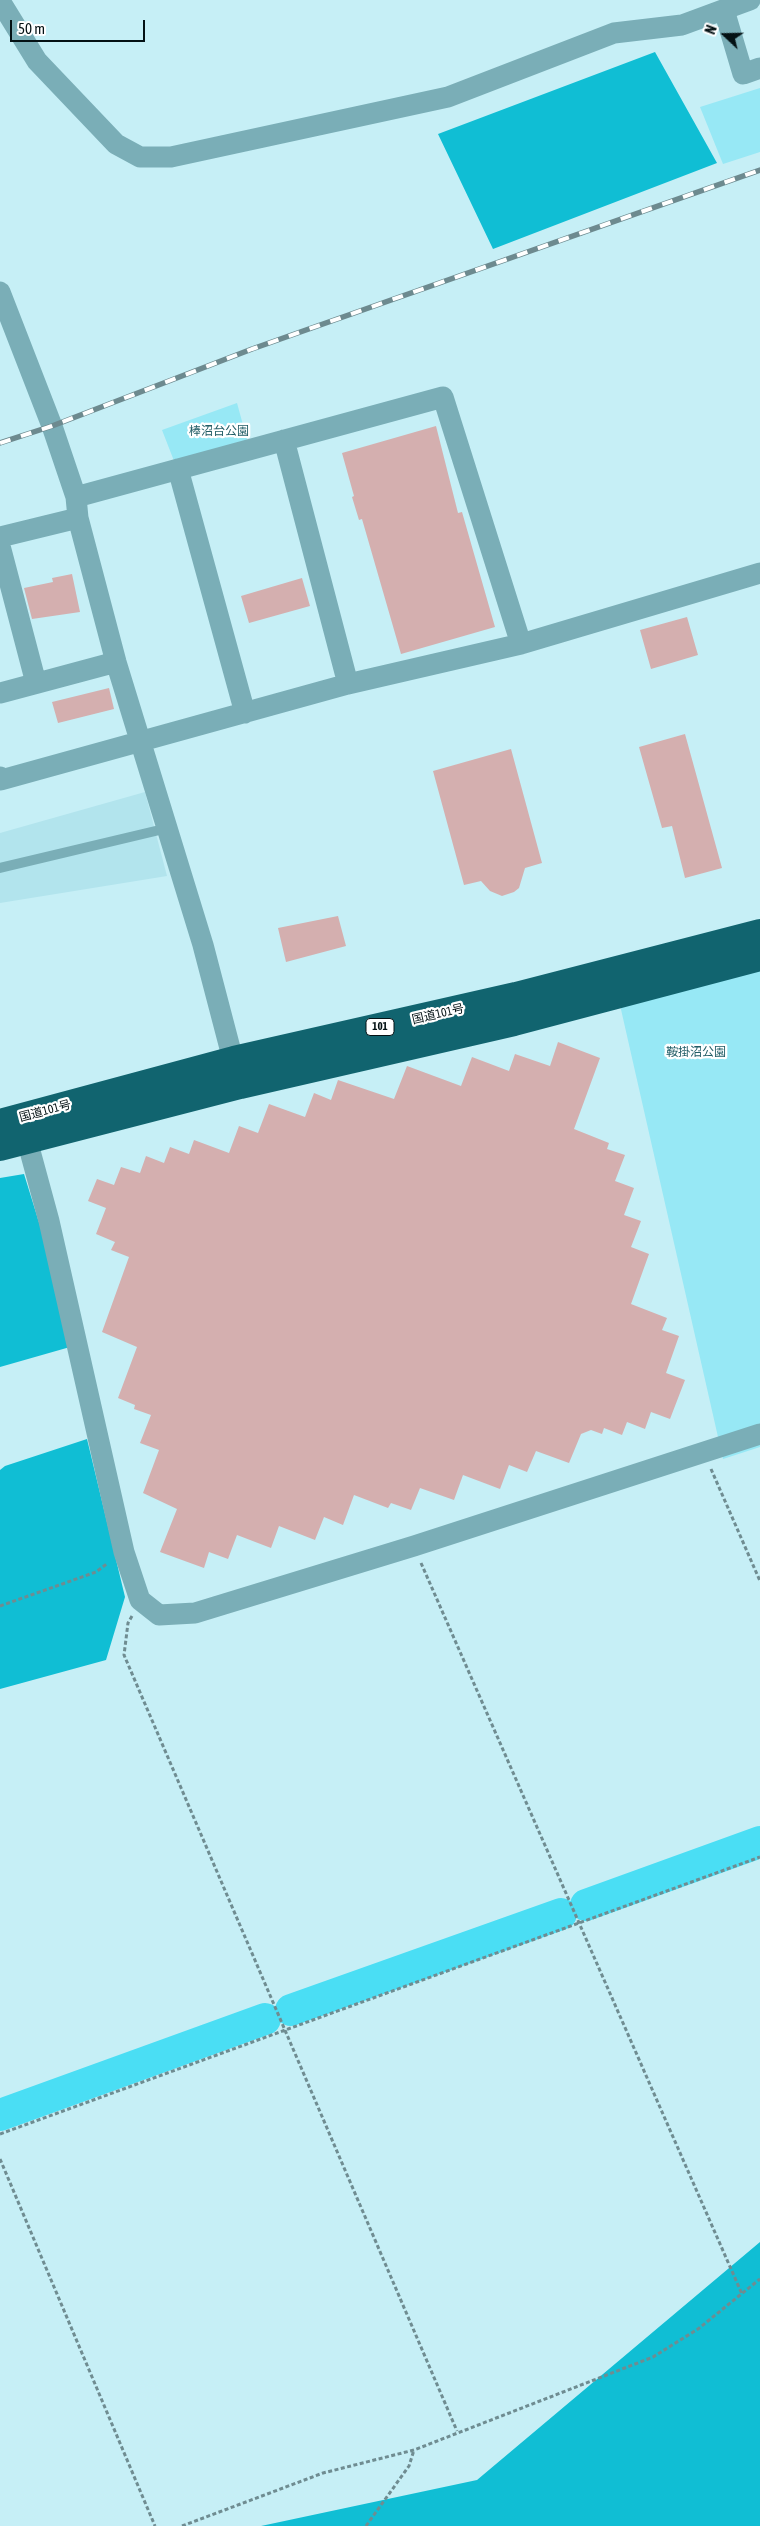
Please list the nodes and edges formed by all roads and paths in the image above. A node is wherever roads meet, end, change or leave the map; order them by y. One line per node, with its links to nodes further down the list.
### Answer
1 (750, 0): 3 (street)
2 (0, 1): 3 (street)
3 (724, 10): 4 (street)
4 (760, 68)
5 (0, 292): 8 (street)
6 (284, 440): 7 (street); 13 (street); 16 (street)
7 (178, 469): 8 (street); 18 (street)
8 (76, 497): 9 (street)
9 (78, 518): 10 (street); 14 (street)
10 (0, 537)
11 (0, 546): 15 (street)
12 (760, 574): 13 (street)
13 (521, 644): 16 (street)
14 (116, 662): 15 (street); 19 (street)
15 (36, 683): 17 (street)
16 (348, 684): 18 (street)
17 (0, 693)
18 (245, 713): 19 (street)
19 (140, 742): 20 (street); 21 (street)
20 (0, 777)
21 (168, 828): 22 (lane); 25 (street)
22 (0, 868)
23 (760, 933): 25 (highway, 国道101号 / 101)
24 (760, 957): 25 (highway, 国道101号 / 101)
25 (237, 1072): 26 (highway, 国道101号 / 101); 27 (highway, 国道101号 / 101)
26 (0, 1123)
27 (28, 1140): 28 (highway, 国道101号 / 101); 32 (street)
28 (0, 1148)
29 (760, 1434): 30 (street)
30 (704, 1454): 31 (street); 33 (path)
31 (414, 1546): 34 (street); 40 (path)
32 (124, 1552): 34 (street); 35 (path)
33 (760, 1581)
34 (140, 1600): 41 (path)
35 (0, 1606)
36 (760, 1857): 37 (path)
37 (0, 2134)
38 (0, 2159): 43 (path)
39 (760, 2279): 40 (path)
40 (742, 2294): 41 (path)
41 (457, 2431): 42 (path)
42 (414, 2450): 44 (path); 45 (path)
43 (156, 2526)
44 (182, 2526)
45 (366, 2526)

